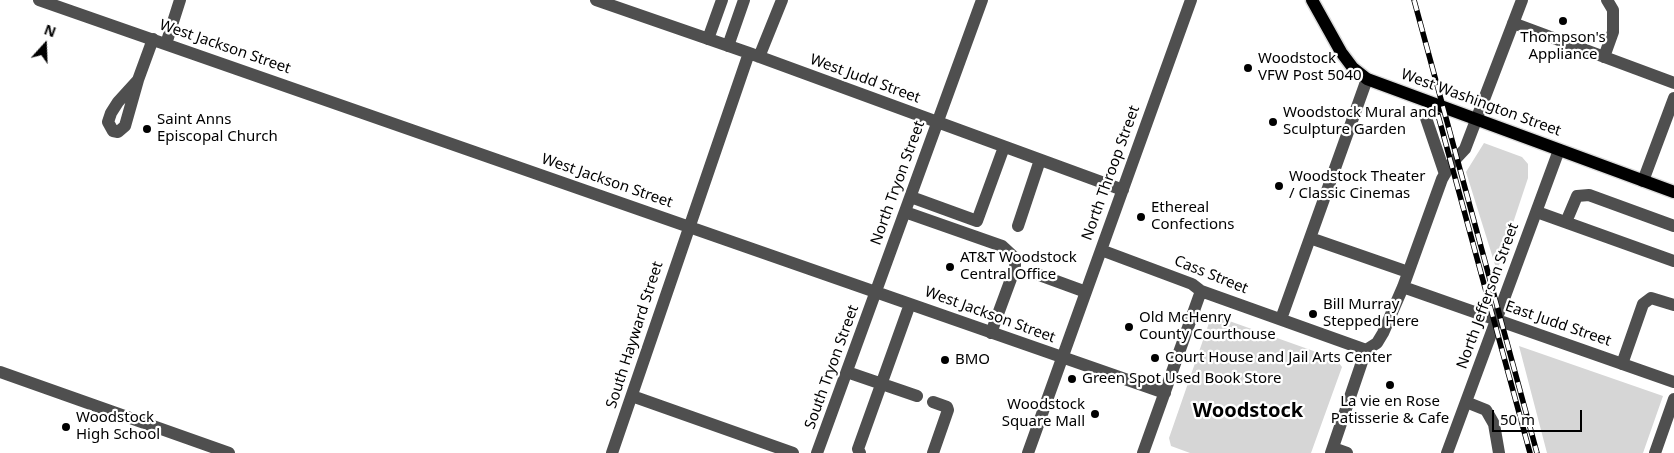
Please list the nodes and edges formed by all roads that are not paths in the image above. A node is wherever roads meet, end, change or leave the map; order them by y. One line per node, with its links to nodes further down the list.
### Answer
1 (39, 0): 14 (street, West Jackson Street)
2 (180, 0): 14 (street)
3 (596, 0): 13 (street, West Judd Street)
4 (722, 0): 13 (street)
5 (744, 0): 15 (street)
6 (782, 0): 16 (street, South Hayward Street)
7 (982, 0): 24 (street, North Tryon Street)
8 (1191, 0): 30 (street, North Throop Street)
9 (1312, 0): 18 (main road, West Washington Street)
10 (1522, 0): 12 (street)
11 (1607, 0): 17 (street)
12 (1513, 23): 17 (street); 23 (street)
13 (708, 39): 15 (street, West Judd Street)
14 (160, 42): 19 (street); 36 (street, West Jackson Street)
15 (728, 46): 16 (street, West Judd Street)
16 (754, 55): 24 (street, West Judd Street); 36 (street, South Hayward Street)
17 (1604, 57): 20 (street)
18 (1367, 79): 23 (main road, West Washington Street); 39 (street)
19 (138, 80)
20 (1674, 83)
21 (1674, 98): 29 (street)
22 (1426, 118): 28 (street)
23 (1477, 119): 26 (main road, West Washington Street); 28 (street)
24 (937, 123): 25 (street, West Judd Street); 32 (street, North Tryon Street)
25 (1004, 147): 27 (street, West Judd Street); 32 (street)
26 (1559, 150): 29 (main road, West Washington Street); 34 (street, North Jefferson Street)
27 (1040, 160): 30 (street, West Judd Street); 37 (street)
28 (1444, 174): 42 (street)
29 (1643, 181): 31 (main road, West Washington Street)
30 (1123, 190): 40 (street, North Throop Street)
31 (1674, 192)
32 (911, 197): 33 (street, North Tryon Street)
33 (906, 212): 46 (street, North Tryon Street); 52 (street)
34 (1537, 212): 35 (street); 51 (street, North Jefferson Street)
35 (1566, 222): 38 (street); 41 (street)
36 (688, 226): 46 (street, West Jackson Street); 61 (street, South Hayward Street)
37 (1018, 226)
38 (1674, 226)
39 (1310, 238): 42 (street); 50 (street)
40 (1101, 250): 45 (street, Cass Street); 47 (street, North Throop Street)
41 (1674, 260)
42 (1408, 272): 44 (street)
43 (1034, 273): 47 (street)
44 (1403, 287): 51 (street, East Judd Street); 53 (street)
45 (1201, 291): 50 (street, Cass Street); 60 (street)
46 (877, 292): 48 (street, West Jackson Street); 57 (street, South Tryon Street)
47 (1086, 292): 54 (street, North Throop Street)
48 (910, 304): 52 (street, West Jackson Street); 59 (street)
49 (1674, 305): 55 (street)
50 (1281, 319): 53 (street, Cass Street)
51 (1497, 320): 55 (street, East Judd Street); 65 (street, North Jefferson Street)
52 (991, 333): 54 (street, West Jackson Street)
53 (1366, 350): 66 (street)
54 (1062, 358): 60 (street, West Jackson Street); 73 (street, North Throop Street)
55 (1622, 364): 58 (street, East Judd Street)
56 (0, 372): 67 (street)
57 (847, 372): 59 (street); 70 (street, South Tryon Street)
58 (1674, 382)
59 (881, 384): 62 (street); 71 (street)
60 (1165, 393): 74 (street)
61 (632, 396): 68 (street, South Hayward Street); 69 (street)
62 (917, 396)
63 (1674, 399): 78 (street)
64 (933, 402): 72 (street)
65 (1466, 402): 76 (street, North Jefferson Street); 77 (street)
66 (1332, 450): 75 (street)
67 (229, 453)
68 (612, 453)
69 (793, 453)
70 (817, 453)
71 (860, 453)
72 (933, 453)
73 (1028, 453)
74 (1144, 453)
75 (1347, 453)
76 (1447, 453)
77 (1499, 453)
78 (1654, 453)

